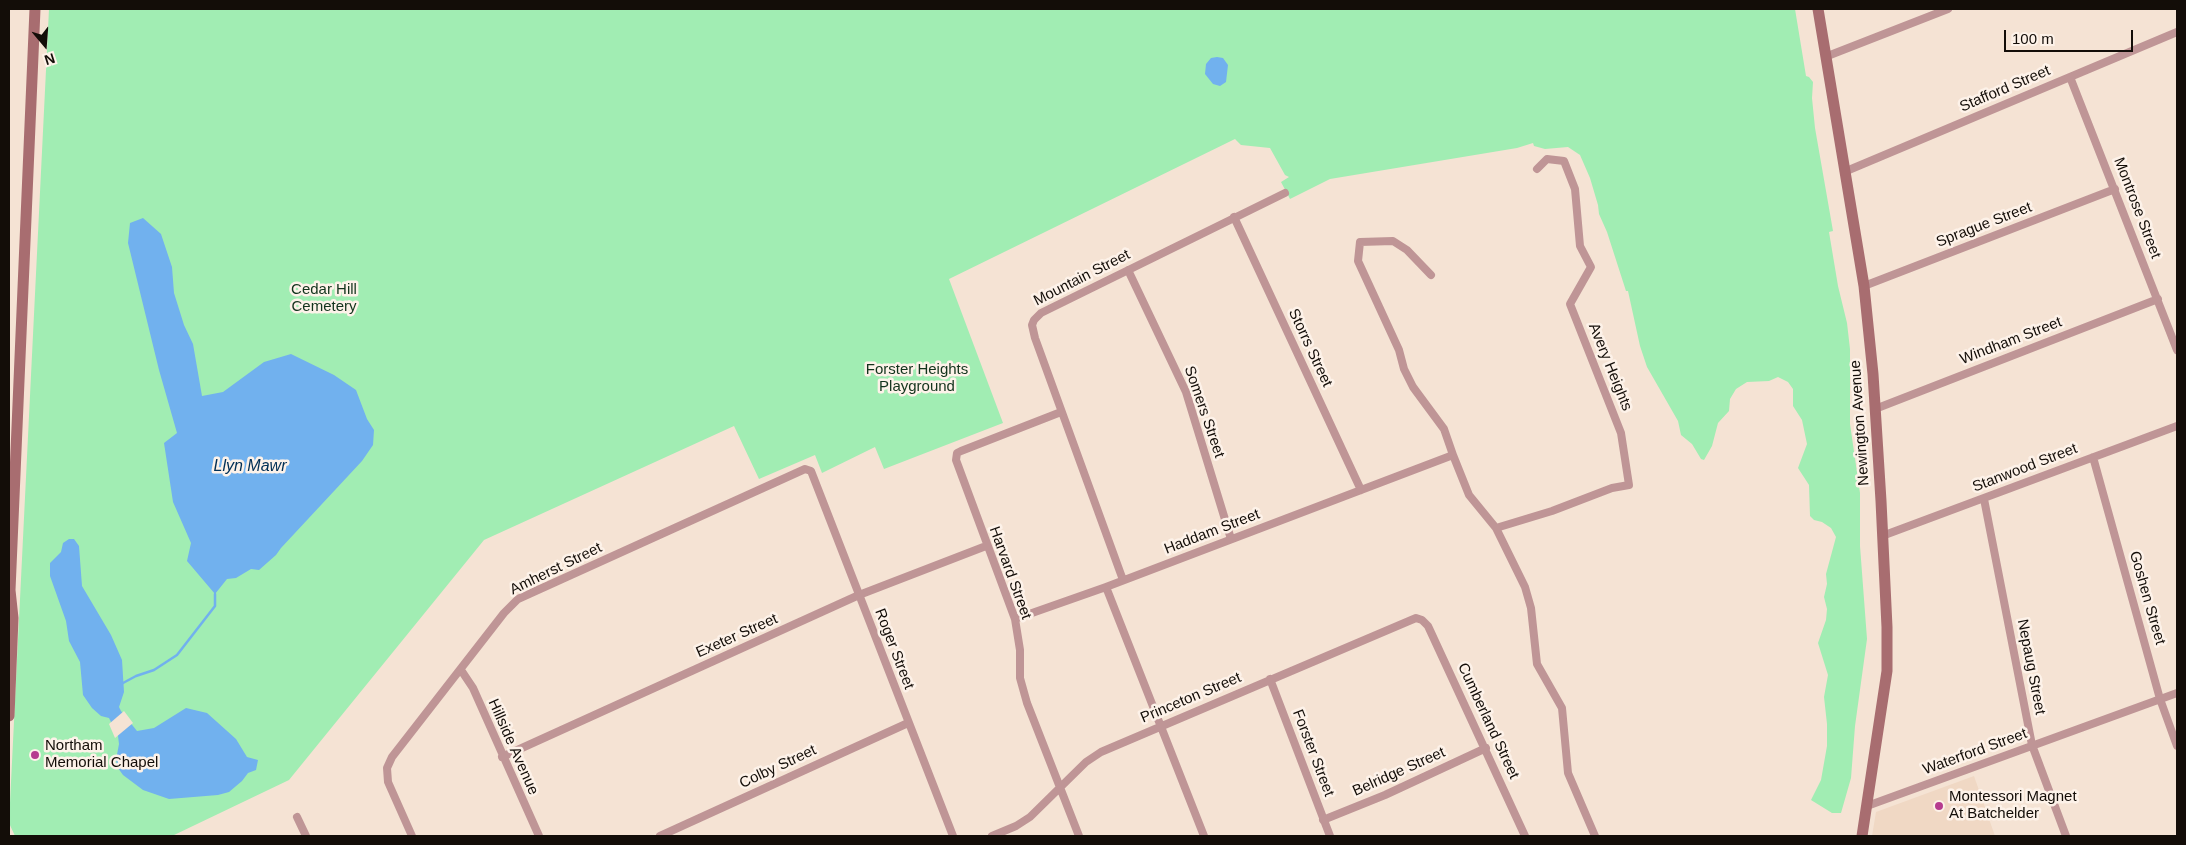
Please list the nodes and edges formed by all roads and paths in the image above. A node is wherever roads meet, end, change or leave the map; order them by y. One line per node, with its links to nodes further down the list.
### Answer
1 (35, 9): 31 (main road)
2 (1818, 9): 5 (main road, Newington Avenue)
3 (1948, 9): 5 (street)
4 (2177, 35): 6 (street, Stafford Street)
5 (1825, 57): 8 (main road, Newington Avenue)
6 (2070, 77): 8 (street, Stafford Street); 9 (street, Montrose Street)
7 (1537, 169): 25 (street, Avery Heights)
8 (1844, 172): 14 (main road, Newington Avenue)
9 (2115, 189): 14 (street, Sprague Street); 15 (street, Montrose Street)
10 (1285, 194): 11 (street, Mountain Street)
11 (1234, 217): 12 (street, Mountain Street); 23 (street, Storrs Street)
12 (1128, 270): 18 (street, Mountain Street); 27 (street, Somers Street)
13 (1431, 275): 20 (street)
14 (1864, 286): 17 (main road, Newington Avenue)
15 (2158, 299): 16 (street, Montrose Street); 17 (street, Windham Street)
16 (2177, 350)
17 (1875, 409): 26 (main road, Newington Avenue)
18 (1061, 412): 28 (street, Harvard Street); 29 (street, Mountain Street)
19 (2177, 426): 21 (street, Stanwood Street)
20 (1453, 455): 23 (street, Haddam Street); 25 (street)
21 (2093, 457): 24 (street, Stanwood Street); 38 (street, Goshen Street)
22 (811, 472): 32 (street, Roger Street); 35 (street, Amherst Street)
23 (1361, 490): 27 (street, Haddam Street)
24 (1984, 499): 26 (street, Stanwood Street); 42 (street, Nepaug Street)
25 (1496, 528): 60 (street)
26 (1882, 536): 47 (main road, Newington Avenue)
27 (1231, 540): 29 (street, Haddam Street)
28 (986, 546): 32 (street, Exeter Street); 33 (street, Harvard Street)
29 (1123, 580): 30 (street, Haddam Street)
30 (1106, 587): 33 (street, Haddam Street); 41 (street)
31 (10, 594): 39 (main road)
32 (859, 595): 40 (street, Roger Street); 45 (street, Exeter Street)
33 (1014, 619): 46 (street, Harvard Street)
34 (1422, 620): 36 (street, Princeton Street); 44 (street, Cumberland Street)
35 (461, 670): 45 (street, Hillside Avenue); 51 (street, Amherst Street)
36 (1270, 679): 41 (street, Princeton Street); 49 (street, Forster Street)
37 (2177, 693): 38 (street, Waterford Street)
38 (2160, 699): 42 (street, Waterford Street); 43 (street, Goshen Street)
39 (9, 716)
40 (908, 723): 53 (street, Colby Street); 54 (street, Roger Street)
41 (1161, 725): 46 (street, Princeton Street); 57 (street)
42 (2032, 745): 47 (street, Waterford Street); 62 (street, Nepaug Street)
43 (2177, 746)
44 (1486, 748): 49 (street, Belridge Street); 59 (street, Cumberland Street)
45 (502, 757): 52 (street, Hillside Avenue)
46 (1060, 788): 55 (street, Princeton Street); 56 (street, Harvard Street)
47 (1867, 806): 61 (main road, Newington Avenue)
48 (297, 817): 50 (street)
49 (1323, 820): 58 (street, Forster Street)
50 (306, 836)
51 (412, 836)
52 (539, 836)
53 (660, 836)
54 (953, 836)
55 (992, 836)
56 (1079, 836)
57 (1204, 836)
58 (1330, 836)
59 (1525, 836)
60 (1595, 836)
61 (1862, 836)
62 (2066, 836)

